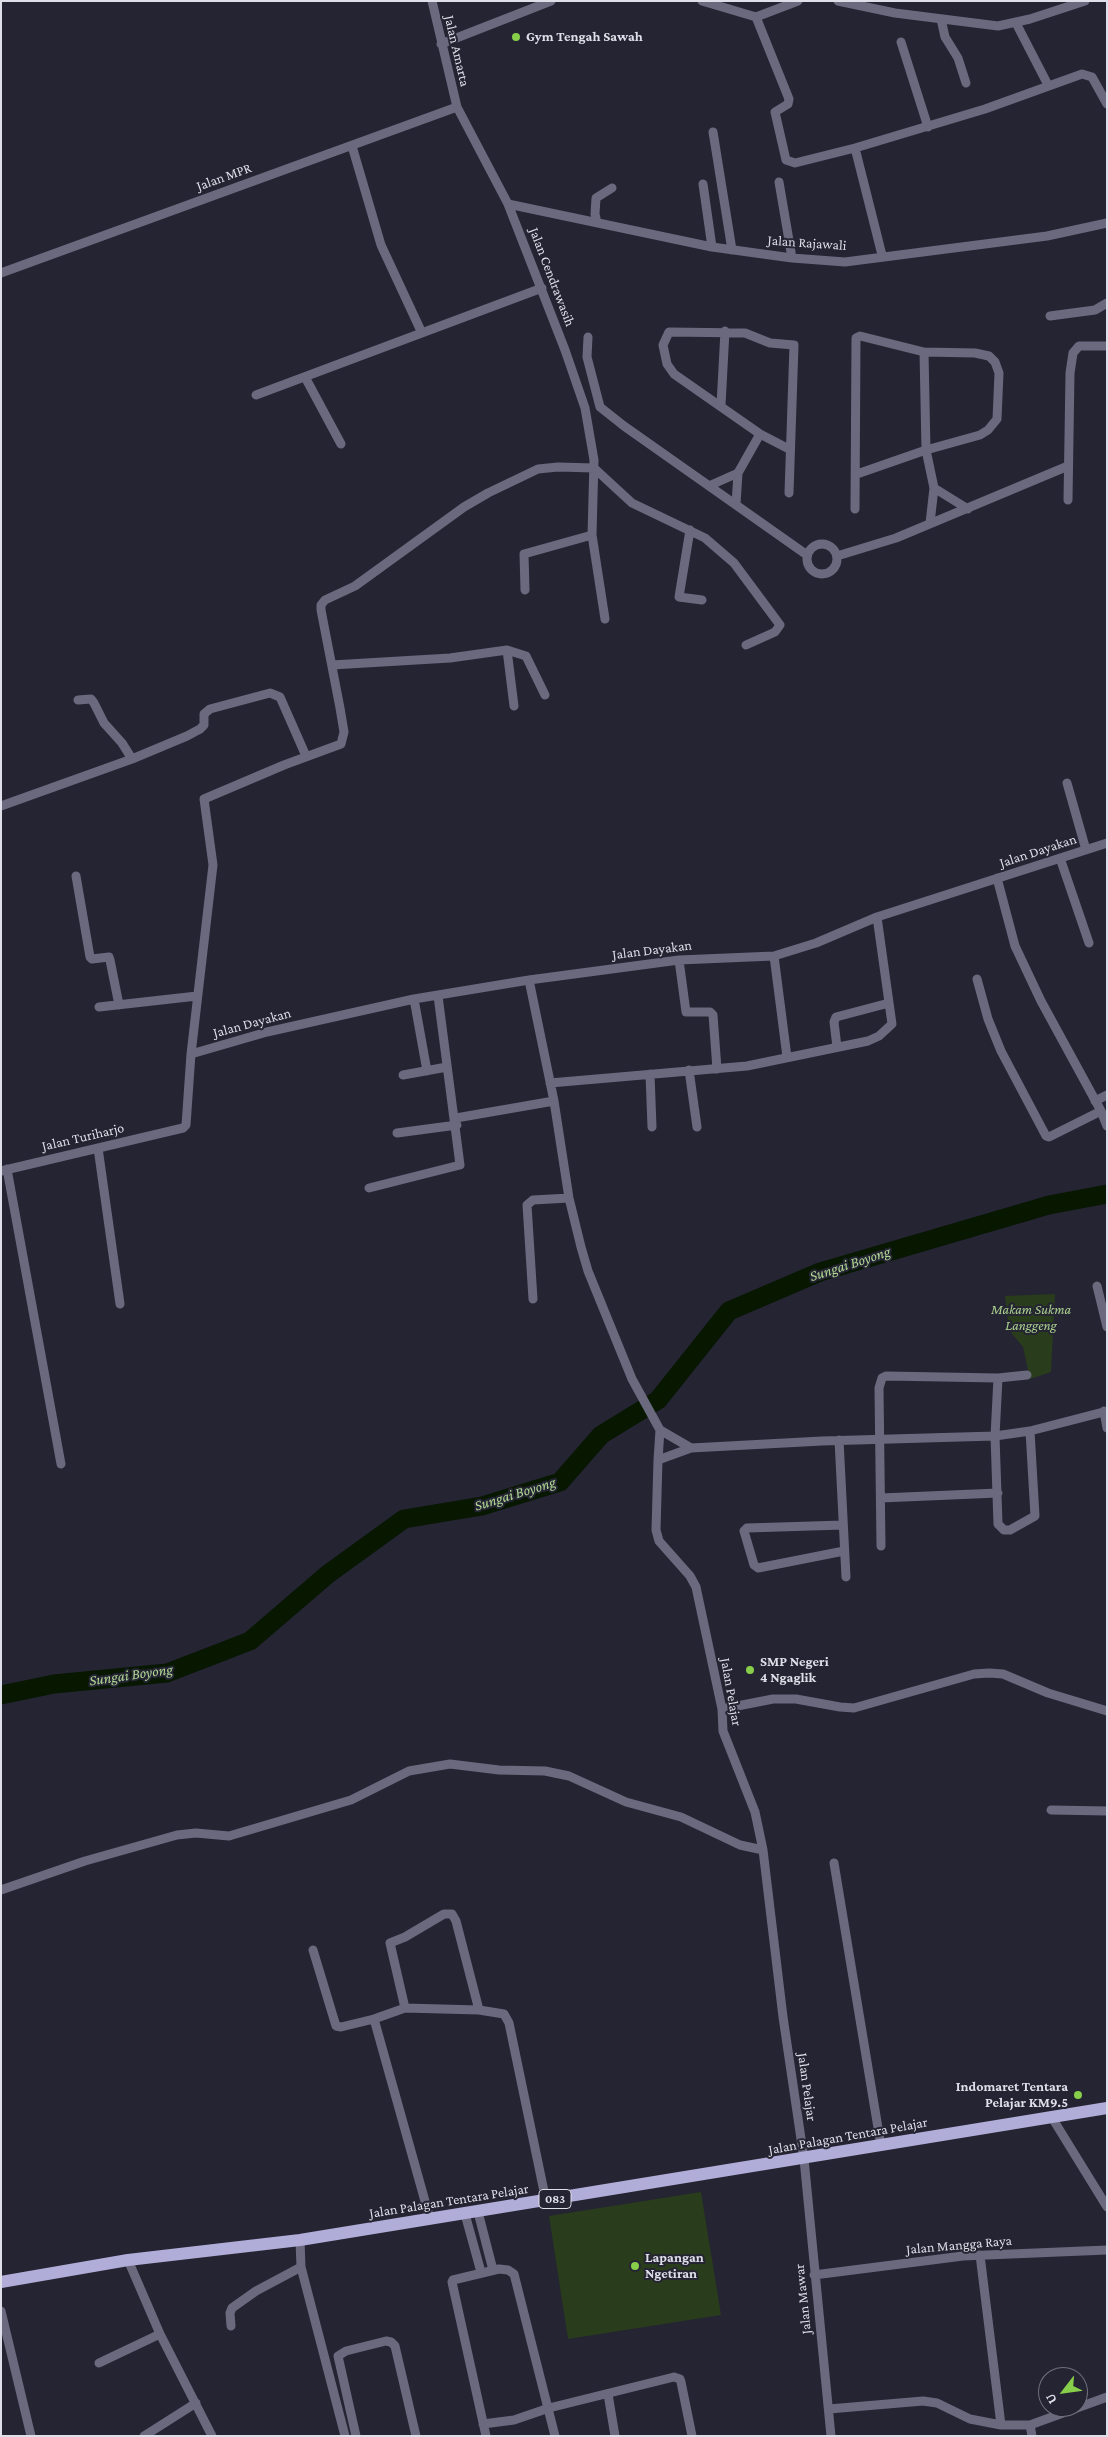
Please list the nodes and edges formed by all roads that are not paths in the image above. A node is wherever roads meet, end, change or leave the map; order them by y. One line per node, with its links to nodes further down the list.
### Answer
1 (432, 1): 11 (street, Jalan Amarta)
2 (551, 1): 11 (street)
3 (702, 1): 7 (street)
4 (798, 1): 7 (street)
5 (838, 1): 8 (street)
6 (1085, 1): 9 (street)
7 (756, 17): 19 (street)
8 (941, 19): 9 (street); 12 (street)
9 (1016, 23): 13 (street)
10 (901, 42): 16 (street)
11 (441, 44): 15 (street, Jalan Amarta)
12 (966, 83)
13 (1048, 85): 14 (street); 16 (street)
14 (1107, 104)
15 (457, 107): 18 (street, Jalan MPR); 23 (street, Jalan Cendrawasih)
16 (928, 127): 19 (street)
17 (713, 132): 27 (street)
18 (352, 146): 30 (street, Jalan MPR); 34 (street)
19 (855, 148): 28 (street)
20 (779, 182): 29 (street)
21 (703, 184): 26 (street)
22 (612, 188): 24 (street)
23 (508, 204): 24 (street, Jalan Rajawali); 31 (street, Jalan Cendrawasih)
24 (596, 223): 26 (street, Jalan Rajawali)
25 (1107, 223): 28 (street, Jalan Rajawali)
26 (712, 247): 27 (street, Jalan Rajawali)
27 (732, 250): 29 (street, Jalan Rajawali)
28 (882, 255): 29 (street, Jalan Rajawali)
29 (792, 258)
30 (1, 273)
31 (542, 288): 34 (street); 47 (street, Jalan Cendrawasih)
32 (1107, 303): 33 (street)
33 (1050, 316)
34 (421, 331): 39 (street)
35 (725, 331): 41 (street); 41 (street); 44 (street)
36 (588, 337): 50 (street)
37 (1107, 346): 46 (street)
38 (924, 352): 45 (street); 45 (street); 49 (street)
39 (305, 377): 40 (street); 43 (street)
40 (256, 395)
41 (720, 405): 42 (street)
42 (760, 434): 44 (street); 48 (street)
43 (341, 444)
44 (789, 449): 52 (street)
45 (926, 450): 49 (street); 51 (street)
46 (1068, 466): 53 (street); 56 (street)
47 (594, 468): 58 (street); 59 (street, Jalan Cendrawasih); 67 (street)
48 (738, 473): 50 (street); 54 (street)
49 (856, 474): 55 (street)
50 (711, 485): 54 (street)
51 (934, 488): 56 (street); 57 (street)
52 (789, 493)
53 (1068, 500)
54 (736, 504): 60 (street)
55 (856, 509)
56 (968, 509): 57 (street)
57 (930, 523): 61 (street)
58 (690, 530): 63 (street); 65 (street)
59 (592, 535): 62 (street); 64 (street, Jalan Cendrawasih)
60 (807, 555): 61 (street); 61 (street)
61 (837, 556)
62 (525, 590)
63 (702, 600)
64 (604, 619)
65 (746, 645)
66 (507, 650): 67 (street); 68 (street); 70 (street)
67 (332, 665): 71 (street)
68 (545, 695)
69 (78, 700): 72 (street)
70 (514, 706)
71 (306, 756): 72 (street); 86 (street)
72 (132, 760): 74 (street)
73 (1067, 783): 76 (street)
74 (1, 806)
75 (1107, 843): 76 (street, Jalan Dayakan)
76 (1086, 850): 77 (street, Jalan Dayakan)
77 (1060, 858): 79 (street, Jalan Dayakan); 81 (street)
78 (76, 876): 90 (street)
79 (997, 878): 80 (street, Jalan Dayakan); 103 (street)
80 (877, 917): 82 (street, Jalan Dayakan); 89 (street)
81 (1088, 943)
82 (774, 956): 83 (street, Jalan Dayakan); 94 (street)
83 (680, 960): 85 (street, Jalan Dayakan); 96 (street)
84 (977, 979): 105 (street)
85 (529, 980): 87 (street, Jalan Dayakan); 101 (street)
86 (197, 996): 90 (street); 93 (street)
87 (438, 996): 88 (street, Jalan Dayakan); 95 (street)
88 (414, 1000): 93 (street, Jalan Dayakan); 98 (street)
89 (889, 1003): 92 (street); 92 (street)
90 (119, 1005): 91 (street)
91 (99, 1007)
92 (837, 1047): 94 (street)
93 (191, 1054): 111 (street, Jalan Turiharjo)
94 (787, 1057): 96 (street)
95 (447, 1067): 98 (street); 106 (street)
96 (717, 1068): 97 (street)
97 (689, 1070): 99 (street); 108 (street)
98 (427, 1071): 100 (street)
99 (650, 1074): 101 (street); 107 (street)
100 (403, 1075)
101 (550, 1083): 104 (street)
102 (1107, 1095): 103 (street)
103 (1095, 1100): 105 (street)
104 (554, 1101): 106 (street); 114 (street)
105 (1101, 1111): 109 (street)
106 (456, 1122): 110 (street); 113 (street)
107 (652, 1126)
108 (697, 1126)
109 (1107, 1126)
110 (397, 1133)
111 (98, 1148): 112 (street, Jalan Turiharjo); 117 (street)
112 (4, 1170): 130 (street)
113 (369, 1188)
114 (569, 1198): 116 (street); 123 (street)
115 (1097, 1286): 118 (street)
116 (533, 1299)
117 (120, 1304)
118 (1107, 1327)
119 (1027, 1375): 120 (street)
120 (998, 1378): 125 (street); 126 (street)
121 (1105, 1411): 122 (street); 124 (street)
122 (1107, 1428)
123 (660, 1430): 128 (street); 129 (street, Jalan Pelajar)
124 (1030, 1430): 125 (street); 131 (street)
125 (995, 1436): 126 (street); 131 (street)
126 (880, 1439): 127 (street); 132 (street)
127 (838, 1440): 128 (street); 133 (street)
128 (691, 1448): 129 (street)
129 (658, 1460): 137 (street, Jalan Pelajar)
130 (61, 1464)
131 (998, 1493): 132 (street)
132 (881, 1498): 134 (street)
133 (843, 1525): 135 (street); 135 (street)
134 (881, 1546)
135 (844, 1550): 136 (street)
136 (846, 1577)
137 (722, 1709): 138 (street); 141 (street, Jalan Pelajar)
138 (1107, 1711)
139 (1051, 1810): 140 (street)
140 (1107, 1811)
141 (763, 1850): 143 (street); 151 (street, Jalan Pelajar)
142 (834, 1863): 150 (street)
143 (1, 1890)
144 (314, 1950): 147 (street)
145 (405, 2008): 146 (street); 146 (street); 147 (street)
146 (479, 2010): 152 (street)
147 (374, 2019): 156 (street)
148 (1107, 2108): 149 (main road, Jalan Palagan Tentara Pelajar / 083)
149 (1051, 2116): 150 (main road, Jalan Palagan Tentara Pelajar / 083); 153 (street)
150 (881, 2146): 151 (main road, Jalan Palagan Tentara Pelajar / 083)
151 (804, 2158): 152 (main road, Jalan Palagan Tentara Pelajar / 083); 164 (street, Jalan Mawar)
152 (546, 2201): 154 (main road, Jalan Palagan Tentara Pelajar / 083)
153 (1107, 2207)
154 (478, 2212): 155 (main road, Jalan Palagan Tentara Pelajar / 083); 162 (street)
155 (465, 2214): 156 (main road, Jalan Palagan Tentara Pelajar / 083); 163 (street)
156 (430, 2219): 157 (main road, Jalan Palagan Tentara Pelajar / 083)
157 (300, 2240): 160 (main road, Jalan Palagan Tentara Pelajar / 083); 161 (street)
158 (1107, 2250): 159 (street, Jalan Mangga Raya)
159 (980, 2255): 164 (street, Jalan Mangga Raya); 179 (street)
160 (128, 2260): 165 (main road, Jalan Palagan Tentara Pelajar / 083); 168 (street)
161 (302, 2267): 167 (street); 176 (street)
162 (493, 2270): 163 (street); 173 (street)
163 (481, 2272): 177 (street)
164 (814, 2275): 174 (street, Jalan Mawar)
165 (1, 2282)
166 (1, 2311): 180 (street)
167 (231, 2326)
168 (160, 2334): 169 (street); 172 (street)
169 (99, 2362)
170 (608, 2394): 173 (street); 188 (street); 189 (street)
171 (1107, 2397): 178 (street)
172 (196, 2404): 181 (street); 182 (street)
173 (549, 2408): 177 (street); 187 (street)
174 (829, 2409): 179 (street); 190 (street, Jalan Mawar)
175 (352, 2421): 176 (street); 184 (street); 185 (street)
176 (342, 2424): 183 (street)
177 (483, 2424): 186 (street)
178 (1030, 2425): 179 (street); 191 (street)
179 (1001, 2426)
180 (31, 2436)
181 (144, 2436)
182 (212, 2436)
183 (345, 2436)
184 (356, 2436)
185 (416, 2436)
186 (486, 2436)
187 (554, 2436)
188 (615, 2436)
189 (692, 2436)
190 (831, 2436)
191 (1032, 2436)

